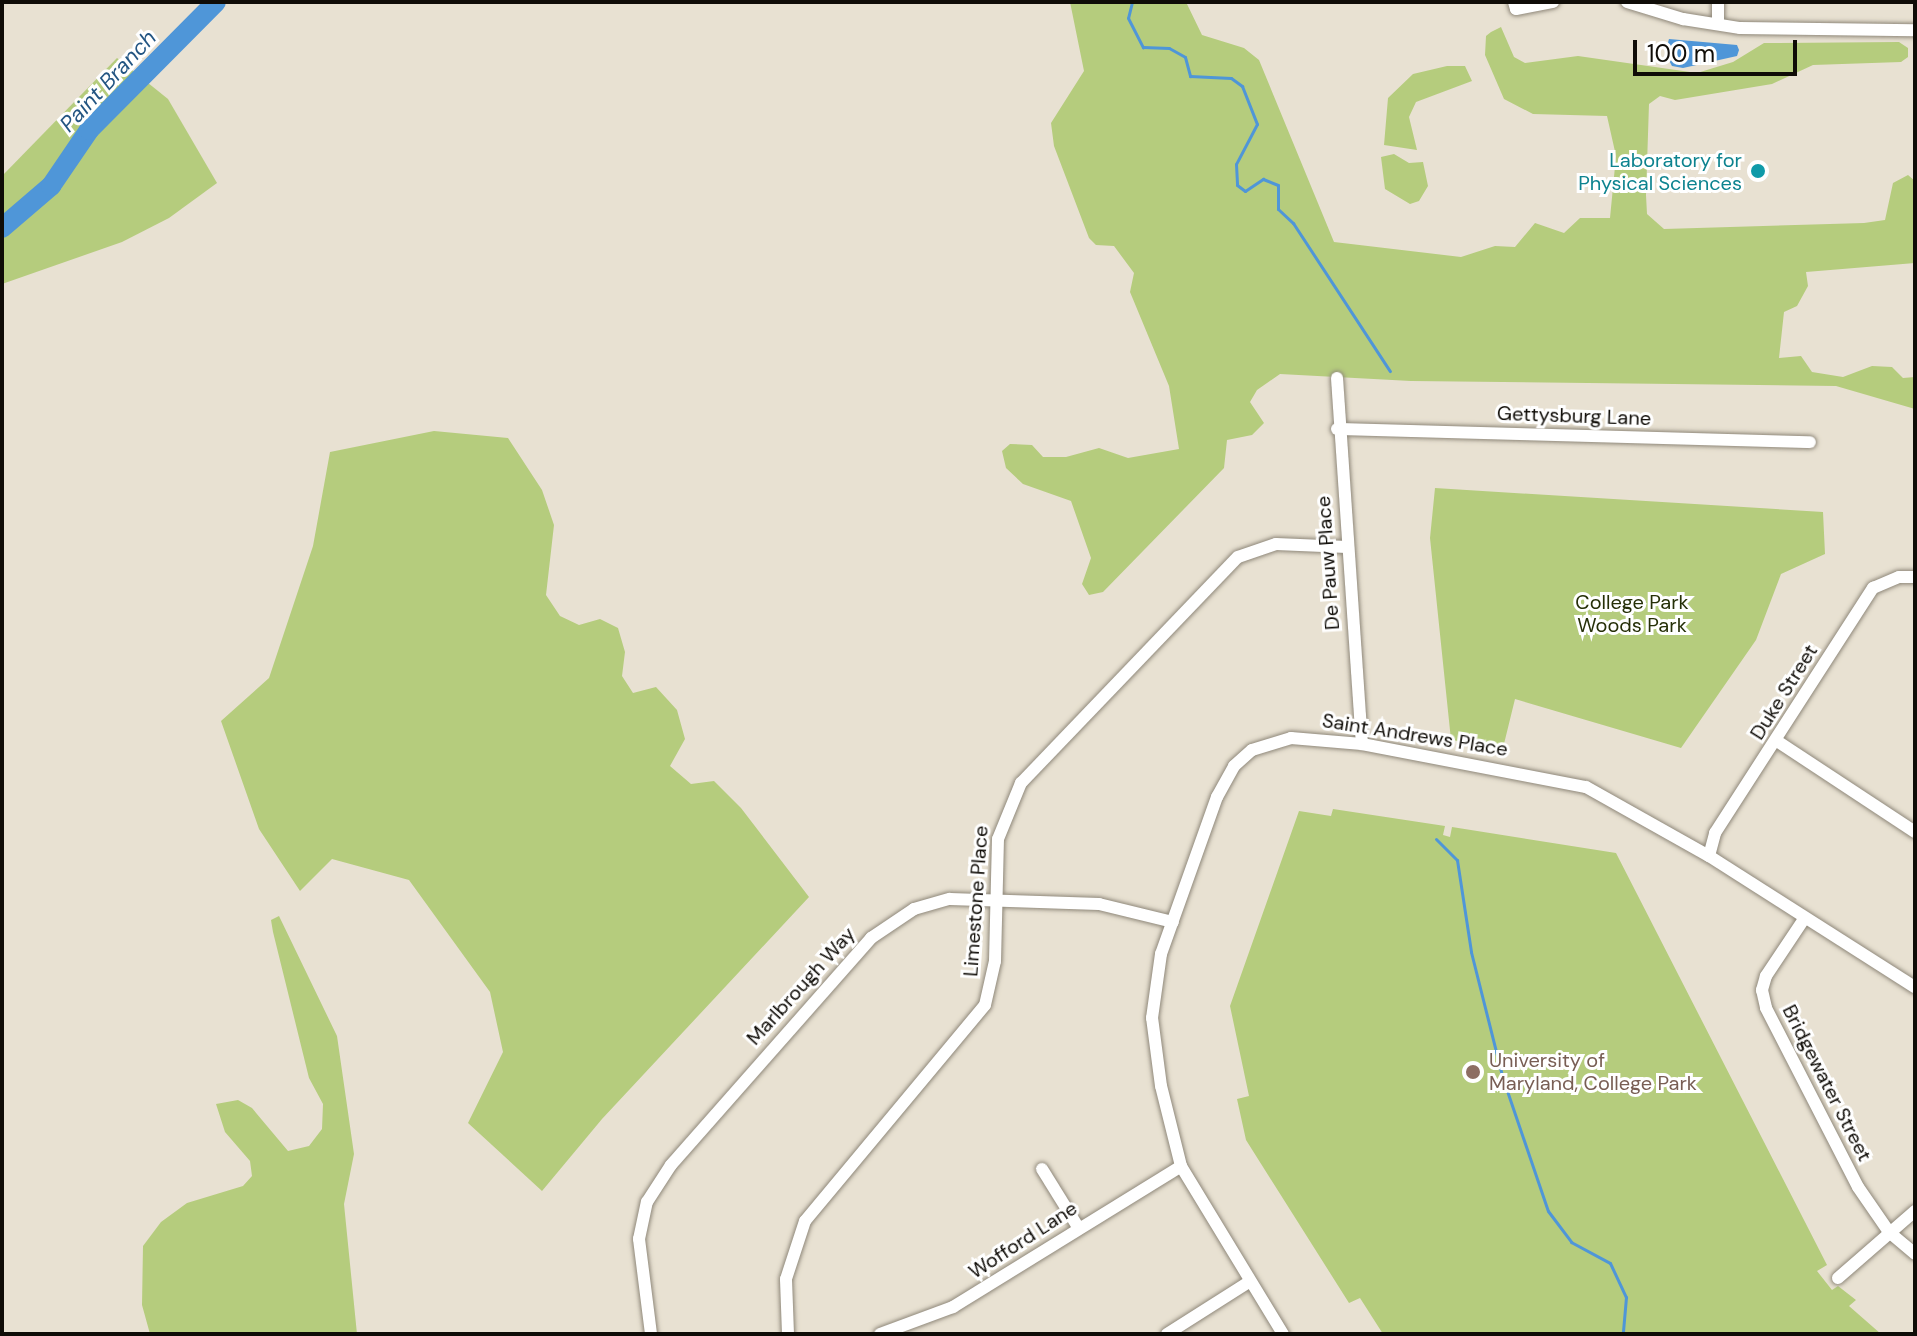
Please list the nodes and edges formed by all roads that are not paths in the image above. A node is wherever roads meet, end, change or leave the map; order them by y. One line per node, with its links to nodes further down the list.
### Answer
1 (1514, 2): 2 (street)
2 (1553, 2)
3 (1627, 2): 5 (street)
4 (1718, 2): 5 (street)
5 (1718, 24): 6 (street)
6 (1915, 30)
7 (1337, 378): 8 (street, De Pauw Place)
8 (1337, 429): 9 (street, Gettysburg Lane); 10 (street, De Pauw Place)
9 (1810, 442)
10 (1347, 547): 13 (street, De Pauw Place); 16 (street, Limestone Place)
11 (1915, 577): 12 (street, Duke Street)
12 (1777, 741): 14 (street); 15 (street, Duke Street)
13 (1362, 744): 15 (street, Saint Andrews Place); 18 (street, Saint Andrews Place)
14 (1915, 832)
15 (1709, 856): 17 (street, Saint Andrews Place)
16 (995, 897): 18 (street, Marlbrough Way); 28 (street, Marlbrough Way); 29 (street, Limestone Place)
17 (1804, 919): 19 (street, Saint Andrews Place); 24 (street, Bridgewater Street)
18 (1173, 922): 20 (street, Saint Andrews Place)
19 (1915, 987)
20 (1181, 1166): 23 (street, Wofford Lane); 27 (street, Saint Andrews Place)
21 (1042, 1169): 23 (street)
22 (1915, 1211): 24 (street)
23 (1078, 1227): 30 (street, Wofford Lane)
24 (1889, 1232): 25 (street, Bridgewater Street); 26 (street)
25 (1915, 1254)
26 (1838, 1278)
27 (1249, 1282): 31 (street); 32 (street, Saint Andrews Place)
28 (651, 1334)
29 (788, 1334)
30 (880, 1334)
31 (1167, 1334)
32 (1283, 1334)

